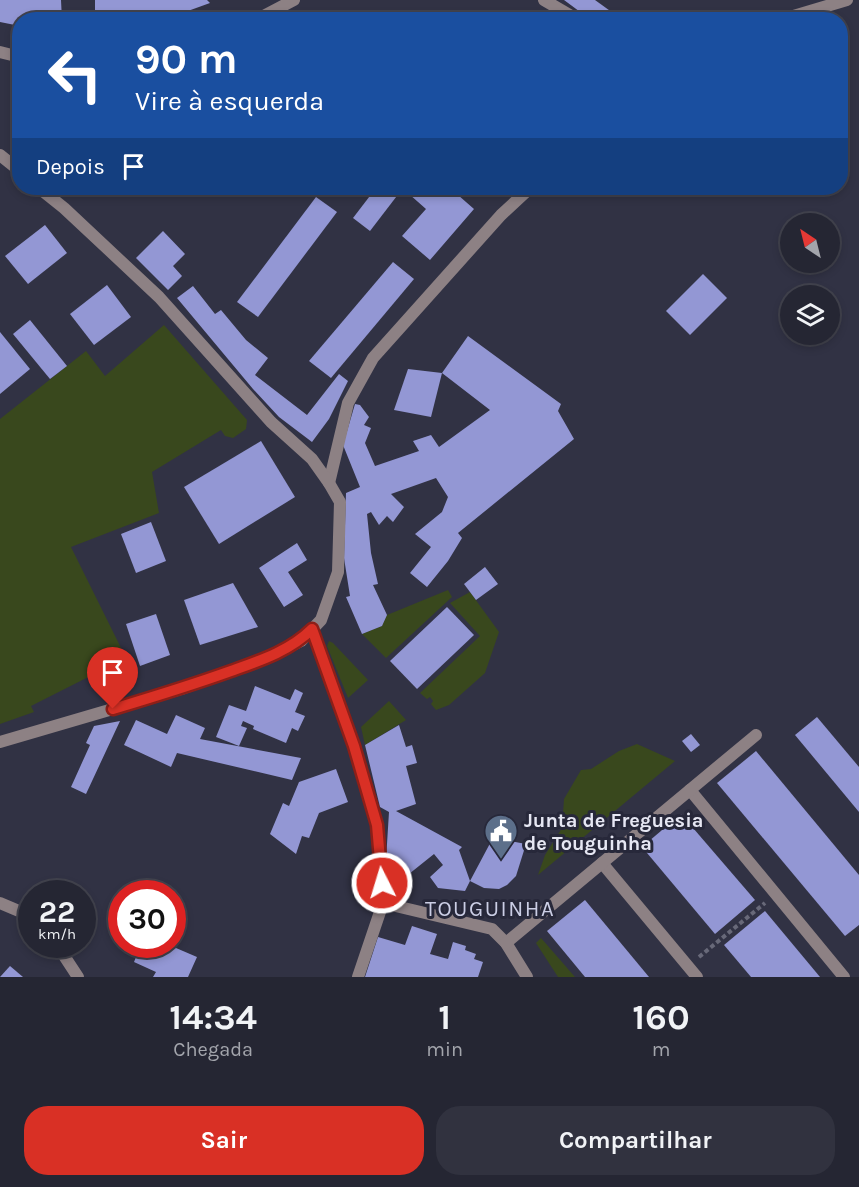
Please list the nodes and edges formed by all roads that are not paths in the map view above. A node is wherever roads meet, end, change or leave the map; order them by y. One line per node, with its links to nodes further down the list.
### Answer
1 (294, 0): 5 (street)
2 (544, 0): 6 (street)
3 (847, 0): 4 (street)
4 (808, 5)
5 (271, 12)
6 (564, 12)
7 (0, 155): 8 (street)
8 (12, 165)
9 (47, 195): 11 (street)
10 (522, 195): 11 (street)
11 (330, 483): 12 (street)
12 (312, 629): 14 (street); 18 (street)
13 (756, 735): 15 (street)
14 (0, 742)
15 (690, 790): 16 (street); 26 (street)
16 (602, 863): 20 (street); 25 (street)
17 (0, 903): 19 (street)
18 (383, 903): 20 (street); 23 (street)
19 (18, 911)
20 (506, 943): 24 (street)
21 (66, 958): 22 (street)
22 (78, 977)
23 (358, 977)
24 (527, 977)
25 (697, 977)
26 (844, 977)

